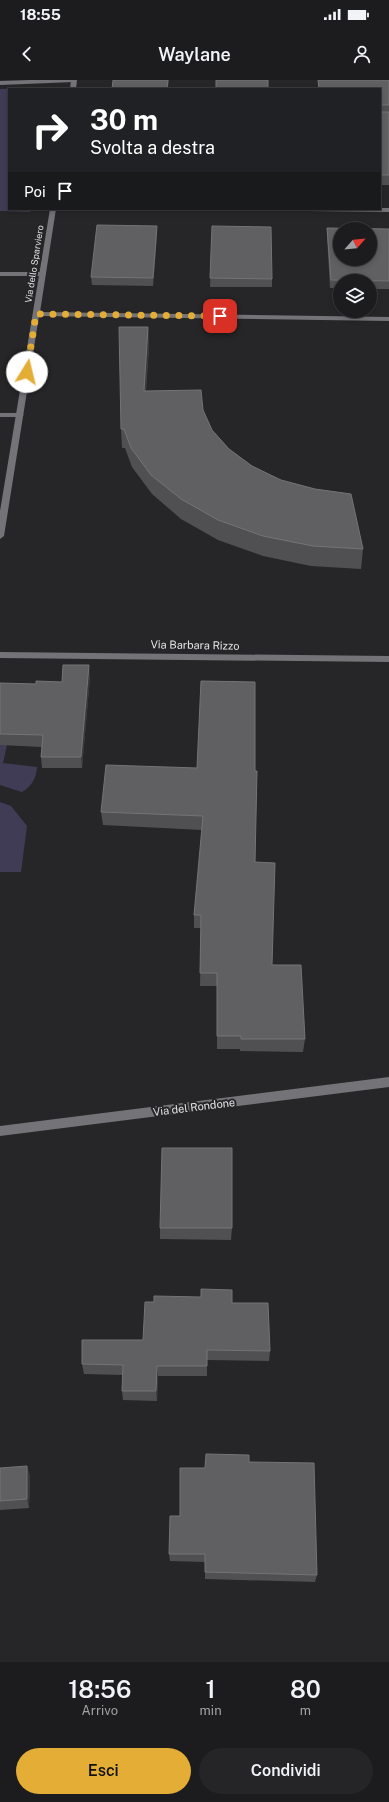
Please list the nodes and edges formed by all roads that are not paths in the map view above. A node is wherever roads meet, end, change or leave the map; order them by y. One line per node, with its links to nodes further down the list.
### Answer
1 (74, 80): 2 (street)
2 (0, 83)
3 (54, 210): 5 (street, Via dello Sparviero)
4 (0, 274): 5 (street)
5 (43, 274): 6 (street, Via dello Sparviero)
6 (36, 314): 7 (street); 9 (street, Via dello Sparviero)
7 (389, 319)
8 (0, 415): 9 (street)
9 (20, 415): 10 (street, Via dello Sparviero)
10 (0, 536)
11 (0, 655): 12 (street, Via Barbara Rizzo)
12 (389, 659)
13 (389, 1082): 14 (street, Via del Rondone)
14 (0, 1131)

